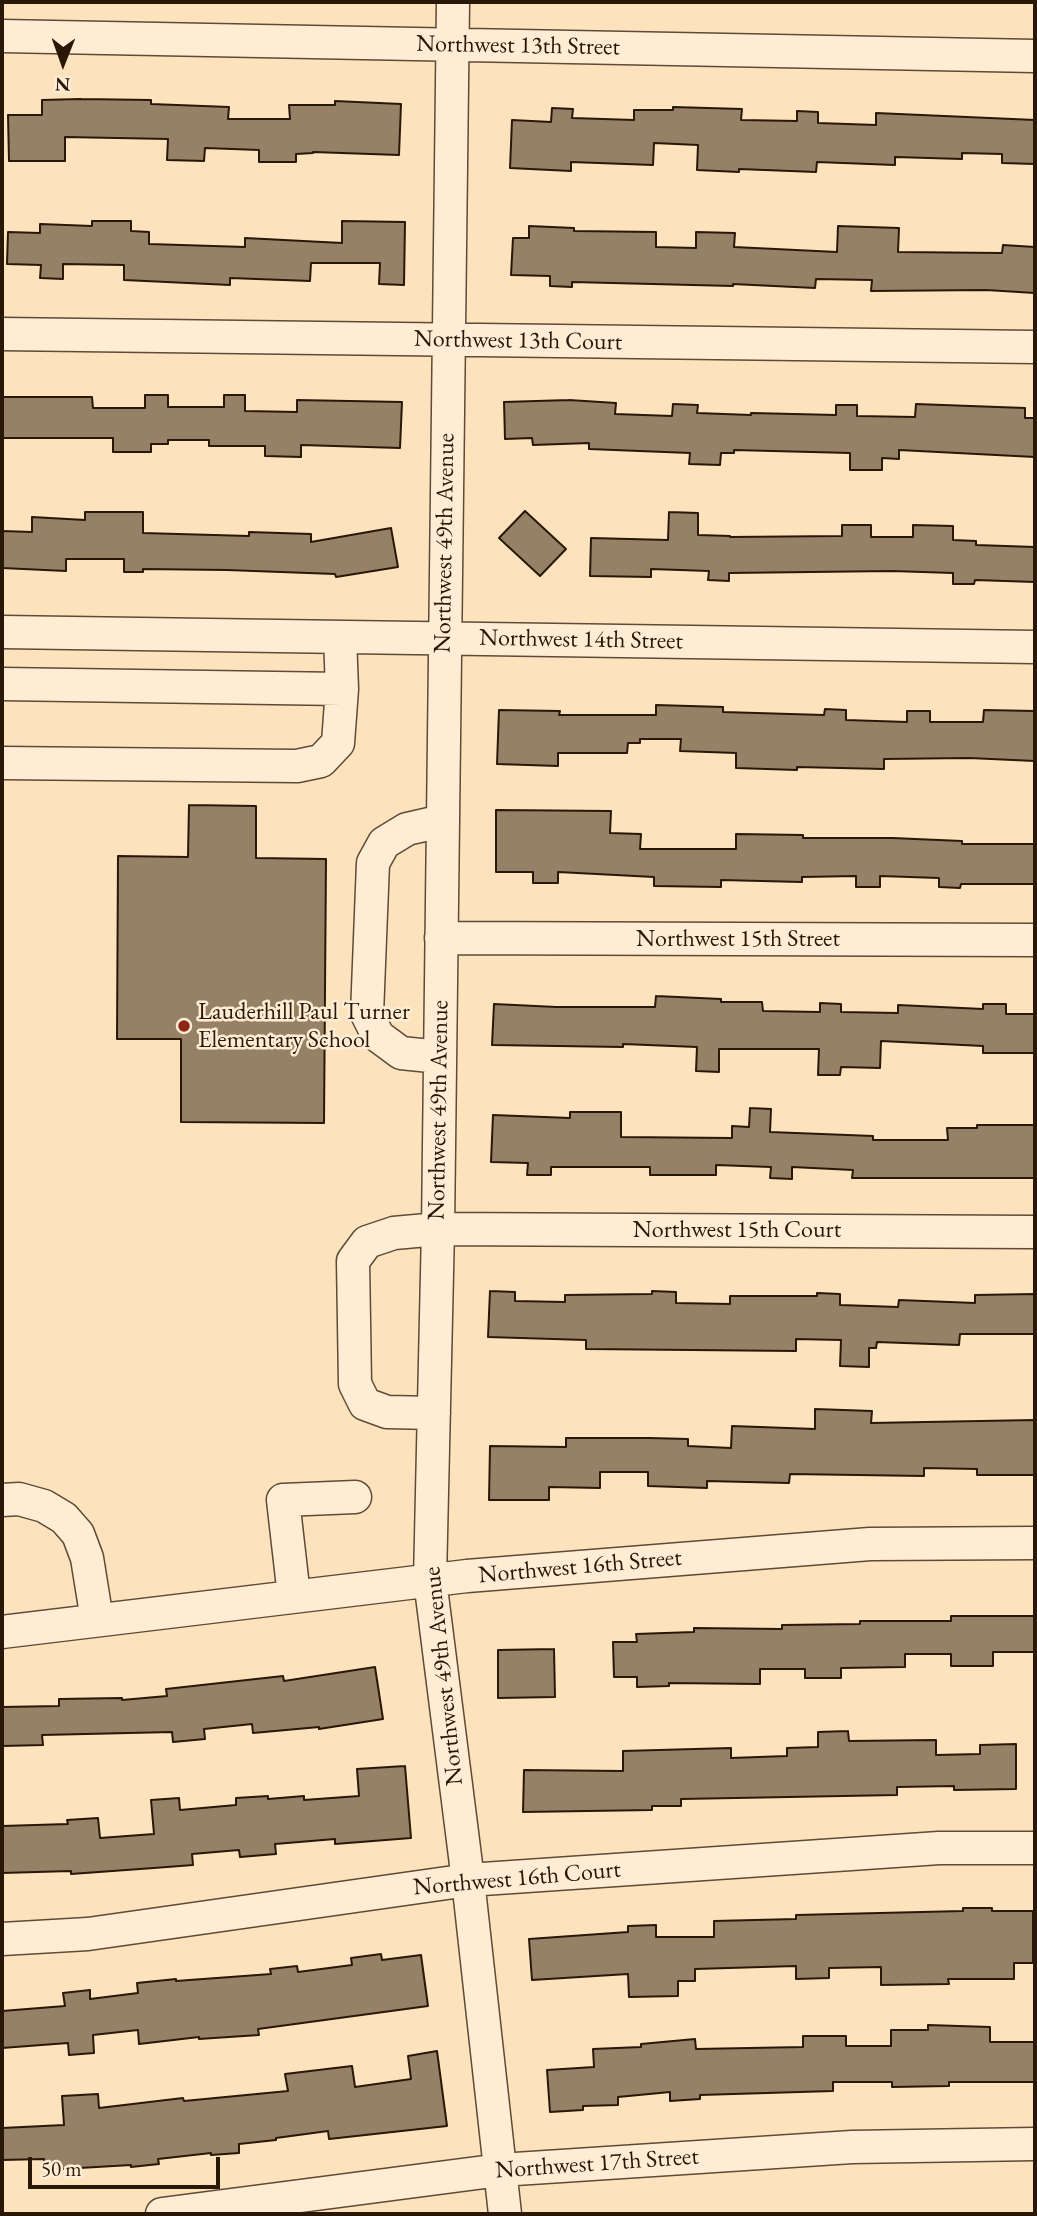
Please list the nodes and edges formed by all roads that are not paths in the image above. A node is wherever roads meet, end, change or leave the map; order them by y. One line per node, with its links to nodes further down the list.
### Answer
1 (453, 2): 3 (street, Northwest 49th Avenue)
2 (2, 36): 3 (street, Northwest 13th Street)
3 (453, 45): 4 (street, Northwest 13th Street); 6 (street, Northwest 49th Avenue)
4 (1035, 56)
5 (2, 334): 6 (street, Northwest 13th Court)
6 (448, 341): 7 (street, Northwest 13th Court); 10 (street, Northwest 49th Avenue)
7 (1035, 347)
8 (2, 632): 9 (street, Northwest 14th Street)
9 (340, 637): 10 (street, Northwest 14th Street); 13 (street)
10 (444, 638): 11 (street, Northwest 14th Street); 15 (street, Northwest 49th Avenue)
11 (1035, 647)
12 (2, 684): 13 (street)
13 (342, 689): 14 (street)
14 (2, 763)
15 (442, 821): 16 (street, Northwest 49th Avenue); 18 (street)
16 (441, 938): 17 (street, Northwest 15th Street); 18 (street, Northwest 49th Avenue)
17 (1035, 940)
18 (440, 1057): 19 (street, Northwest 49th Avenue)
19 (438, 1229): 20 (street, Northwest 15th Court); 21 (street, Northwest 49th Avenue); 21 (street, Northwest 15th Court)
20 (1035, 1231)
21 (434, 1413): 25 (street, Northwest 49th Avenue)
22 (355, 1497): 26 (street)
23 (2, 1500): 27 (street)
24 (1035, 1543): 25 (street, Northwest 16th Street)
25 (430, 1580): 26 (street, Northwest 16th Street); 30 (street, Northwest 49th Avenue)
26 (294, 1596): 27 (street, Northwest 16th Street)
27 (97, 1620): 28 (street, Northwest 16th Street)
28 (2, 1632)
29 (1035, 1847): 30 (street, Northwest 16th Court)
30 (468, 1880): 31 (street, Northwest 16th Court); 33 (street, Northwest 49th Avenue)
31 (2, 1939)
32 (1035, 2144): 33 (street, Northwest 17th Street)
33 (500, 2170): 34 (street, Northwest 17th Street); 35 (street, Northwest 49th Avenue)
34 (162, 2214)
35 (505, 2214)

